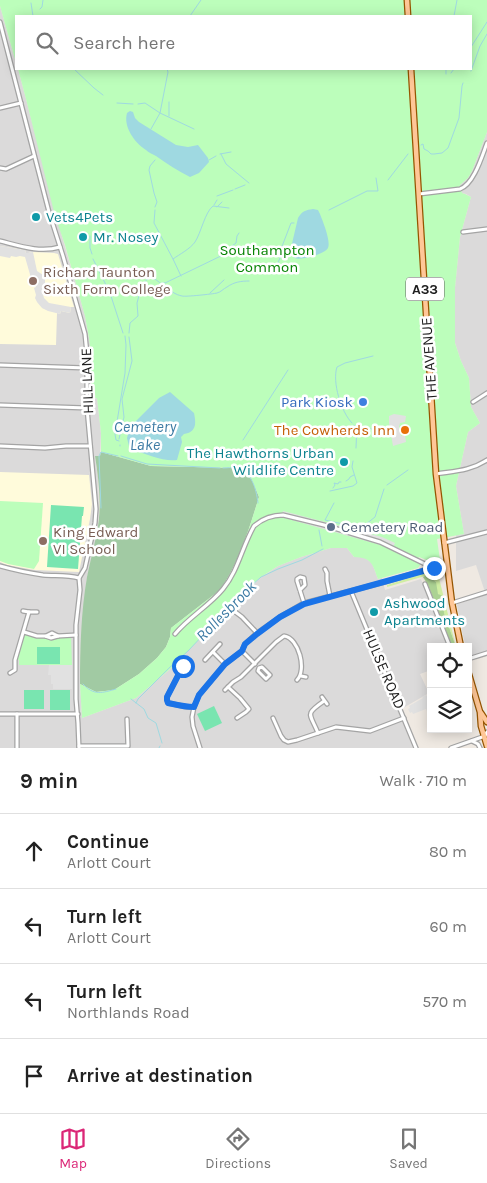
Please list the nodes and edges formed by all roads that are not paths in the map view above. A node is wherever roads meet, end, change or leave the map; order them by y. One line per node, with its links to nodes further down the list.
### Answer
1 (407, 0): 2 (main road)
2 (408, 15)
3 (0, 22): 5 (street, HILL LANE)
4 (412, 70): 10 (main road, THE AVENUE / A33)
5 (21, 103): 6 (street); 8 (street, HILL LANE)
6 (0, 108)
7 (487, 143): 10 (street)
8 (34, 156): 9 (street); 14 (street, HILL LANE)
9 (0, 168)
10 (419, 194): 24 (main road, THE AVENUE / A33)
11 (487, 229): 12 (street)
12 (463, 232)
13 (0, 241): 14 (street)
14 (60, 246): 16 (street, HILL LANE)
15 (0, 365): 16 (street)
16 (87, 368): 20 (street, HILL LANE)
17 (487, 393): 18 (street)
18 (473, 402)
19 (0, 404): 20 (street)
20 (87, 408): 22 (street, HILL LANE)
21 (0, 446): 22 (street)
22 (90, 446): 31 (street, HILL LANE)
23 (487, 460): 24 (street)
24 (436, 474): 26 (main road, THE AVENUE / A33)
25 (487, 532): 26 (street)
26 (444, 543): 28 (main road, THE AVENUE / A33)
27 (0, 566): 31 (street)
28 (447, 567): 29 (street); 37 (main road, THE AVENUE / A33)
29 (428, 569): 34 (street); 44 (street)
30 (328, 571): 36 (street)
31 (79, 578): 46 (street, HILL LANE)
32 (425, 584): 47 (street)
33 (300, 590): 38 (street)
34 (351, 591): 36 (street); 74 (street, HULSE ROAD)
35 (487, 592): 37 (street)
36 (330, 596): 38 (street)
37 (452, 603): 48 (main road, THE AVENUE / A33)
38 (304, 604): 45 (street)
39 (23, 611): 40 (street)
40 (29, 612): 41 (street); 43 (street)
41 (36, 612)
42 (235, 614): 45 (street)
43 (24, 632): 46 (street); 61 (street)
44 (174, 634)
45 (257, 634): 50 (street)
46 (76, 635): 71 (street, HILL LANE)
47 (448, 643)
48 (460, 643)
49 (220, 644): 51 (street)
50 (242, 651): 56 (street); 58 (street)
51 (213, 652): 54 (street); 58 (street)
52 (487, 653): 53 (street)
53 (472, 658)
54 (205, 660)
55 (185, 662): 59 (street)
56 (254, 663): 60 (street); 62 (street); 72 (street)
57 (178, 664): 59 (street)
58 (225, 664): 67 (street)
59 (183, 666): 67 (street)
60 (259, 668)
61 (10, 673)
62 (301, 676): 63 (street); 64 (street)
63 (306, 677)
64 (297, 680)
65 (472, 685): 68 (main road)
66 (325, 701): 79 (street)
67 (194, 707): 85 (street)
68 (480, 712): 77 (main road); 80 (main road)
69 (0, 714): 70 (street)
70 (17, 714): 71 (street); 84 (street)
71 (78, 714): 83 (street, HILL LANE)
72 (237, 718)
73 (273, 718): 78 (street)
74 (404, 718): 79 (street); 86 (street, HULSE ROAD)
75 (126, 719): 83 (street)
76 (280, 722): 78 (street)
77 (487, 722)
78 (276, 724): 79 (street)
79 (318, 733)
80 (486, 734): 81 (street); 82 (main road)
81 (472, 741): 87 (street); 88 (street)
82 (487, 746)
83 (79, 747)
84 (17, 748)
85 (200, 748)
86 (416, 748)
87 (451, 748)
88 (480, 748)

